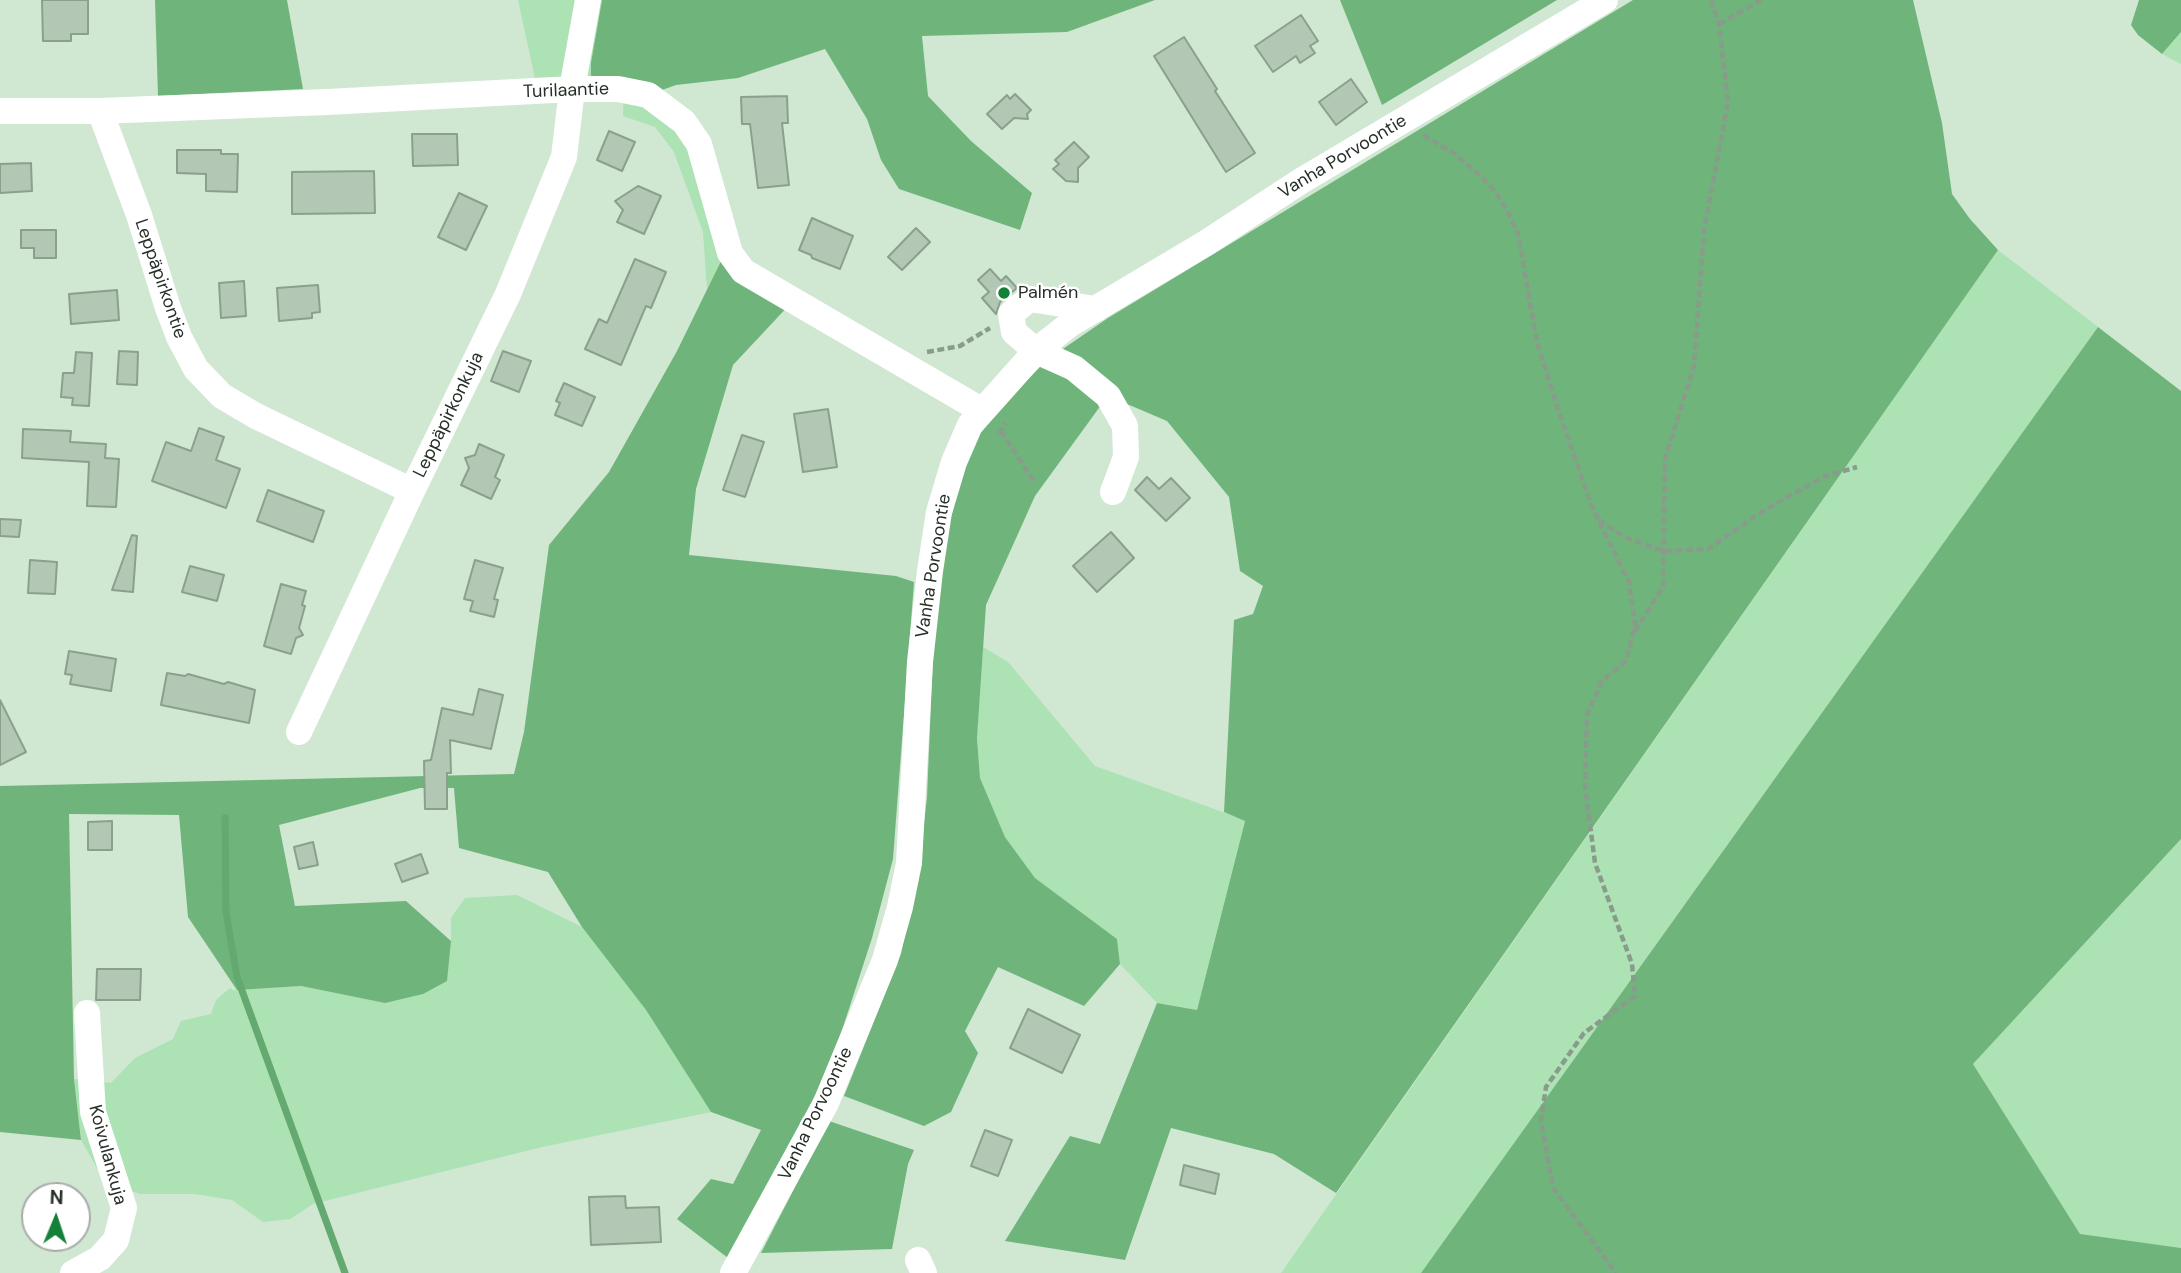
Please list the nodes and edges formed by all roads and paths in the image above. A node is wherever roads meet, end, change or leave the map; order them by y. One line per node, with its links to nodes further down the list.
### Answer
1 (588, 0): 6 (street, Leppäpirkonkuja)
2 (1604, 0): 9 (street, Vanha Porvoontie)
3 (1711, 0): 5 (path)
4 (1761, 0): 5 (path)
5 (1719, 24): 20 (path)
6 (572, 89): 8 (street, Turilaantie); 13 (street, Turilaantie); 17 (street, Leppäpirkonkuja)
7 (0, 111): 8 (street, Turilaantie)
8 (100, 111): 17 (street, Leppäpirkontie)
9 (1403, 120): 10 (street, Vanha Porvoontie); 19 (path)
10 (1096, 309): 11 (street); 12 (street, Vanha Porvoontie)
11 (1011, 314): 12 (street); 13 (path)
12 (1036, 352): 14 (street, Vanha Porvoontie); 18 (street)
13 (891, 359): 14 (street, Turilaantie)
14 (981, 410): 16 (path); 25 (street, Vanha Porvoontie)
15 (1857, 467): 20 (path)
16 (1035, 483)
17 (412, 491): 22 (street, Leppäpirkonkuja)
18 (1113, 492)
19 (1598, 520): 20 (path); 21 (path)
20 (1664, 551): 21 (path)
21 (1633, 634): 26 (path)
22 (299, 732)
23 (88, 1013): 24 (street, Koivulankuja)
24 (73, 1273)
25 (733, 1273)
26 (1616, 1273)

